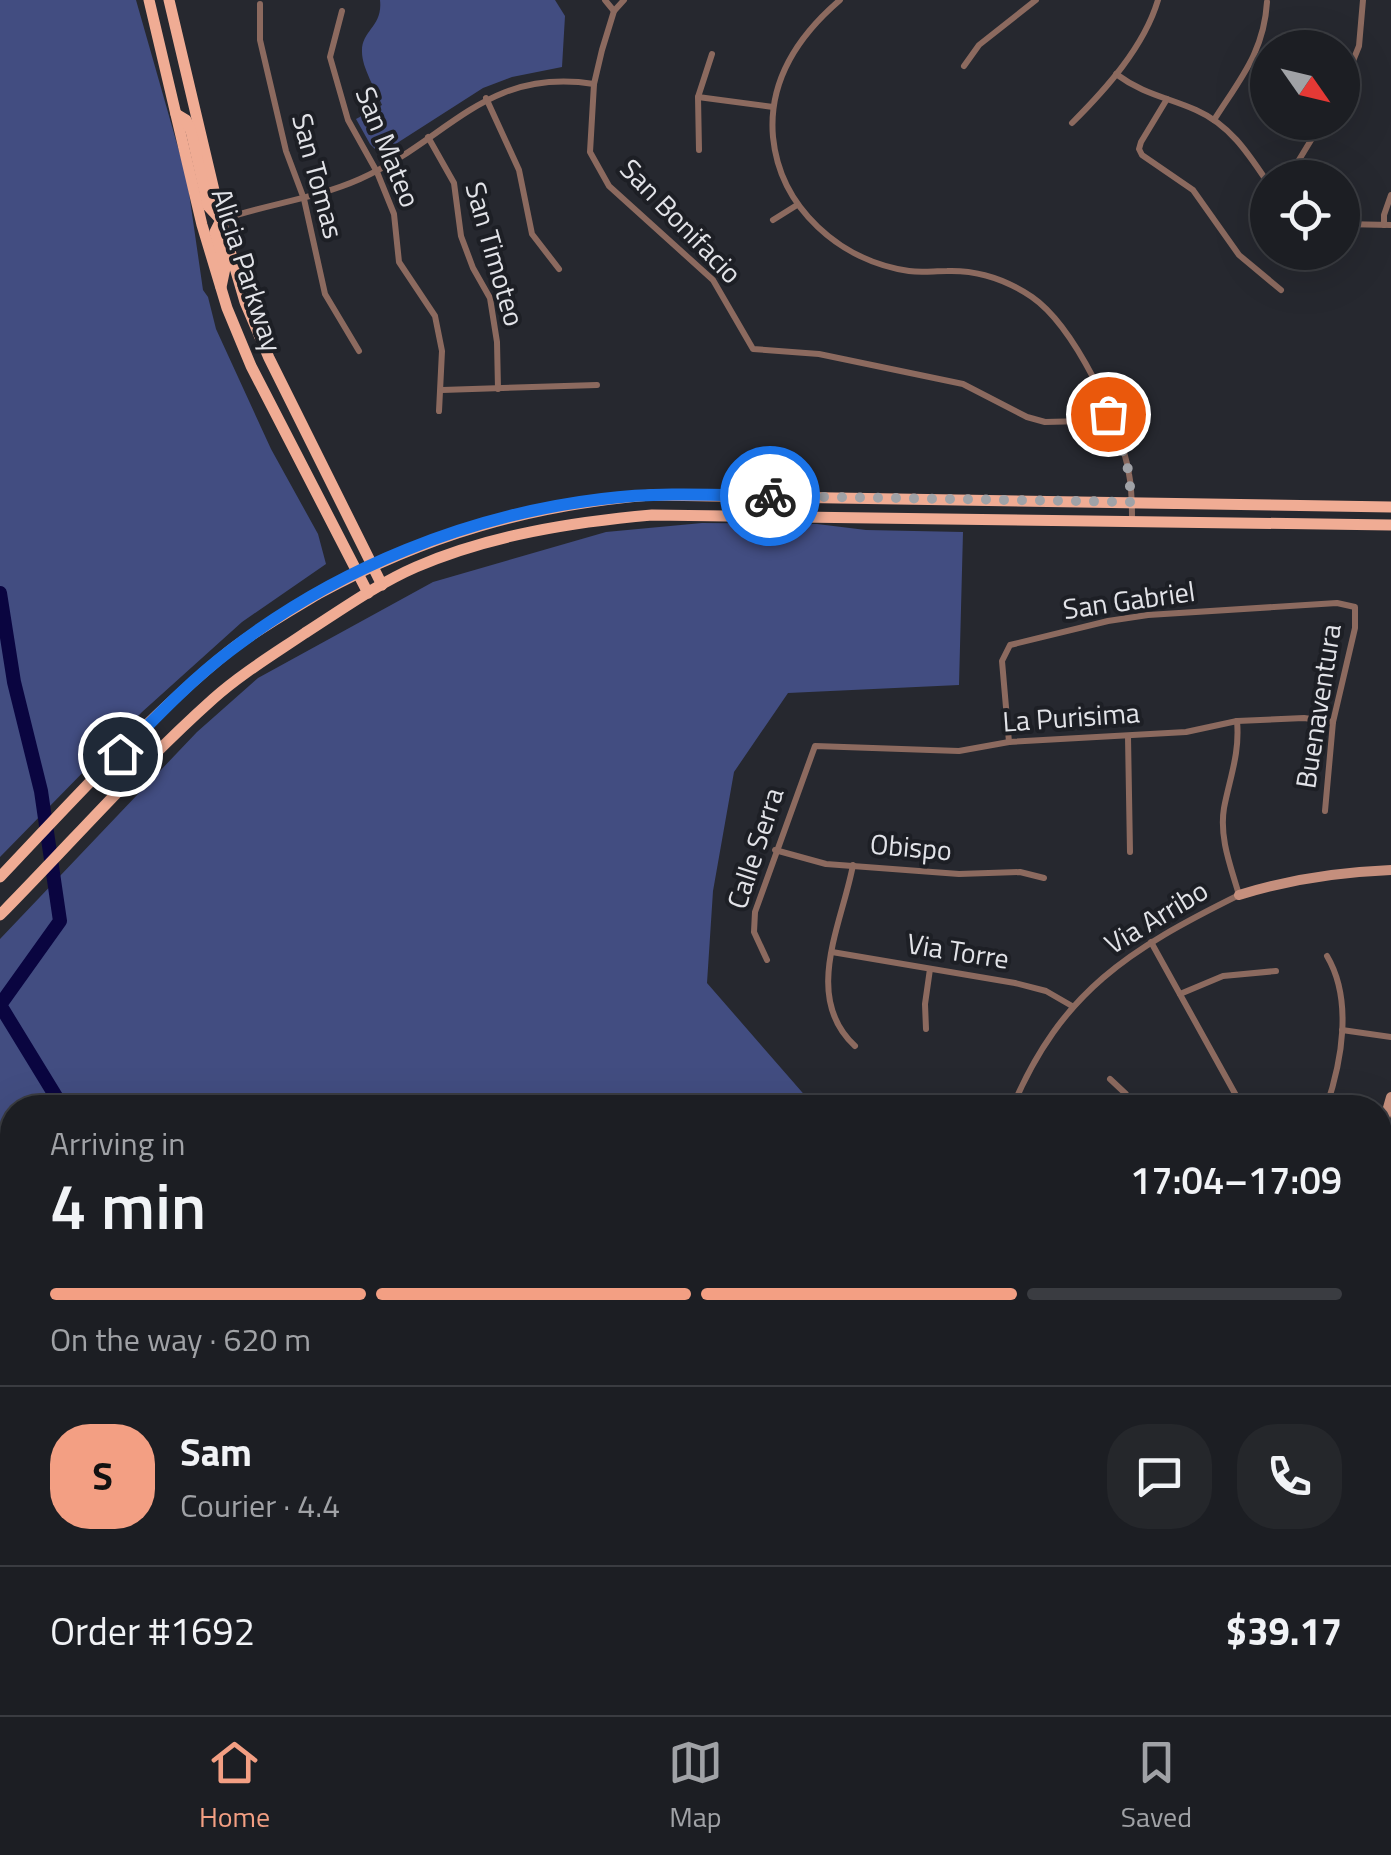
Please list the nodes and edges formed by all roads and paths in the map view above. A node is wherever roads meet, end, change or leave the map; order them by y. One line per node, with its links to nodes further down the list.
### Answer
1 (149, 0): 22 (main road, Alicia Parkway)
2 (168, 0): 32 (main road, Alicia Parkway)
3 (605, 0): 12 (street)
4 (624, 0): 12 (street, San Bonifacio)
5 (1036, 0): 15 (street)
6 (1158, 0): 16 (street)
7 (1362, 0): 13 (street)
8 (834, 2): 21 (street)
9 (1267, 2): 23 (street)
10 (260, 4): 30 (street, San Tomas)
11 (342, 11): 28 (street, San Mateo)
12 (614, 12): 17 (street, San Bonifacio)
13 (1360, 46)
14 (712, 54): 19 (street)
15 (964, 66)
16 (1116, 74): 20 (street); 24 (street)
17 (594, 84): 18 (street); 44 (street, San Bonifacio)
18 (486, 98): 25 (street); 36 (street)
19 (698, 98): 21 (street); 26 (street)
20 (1166, 100): 23 (street); 38 (street)
21 (773, 107): 31 (street)
22 (176, 114): 32 (main road); 37 (main road, Alicia Parkway)
23 (1214, 120): 27 (street)
24 (1072, 123)
25 (428, 137): 28 (street); 41 (street, San Timoteo)
26 (699, 150)
27 (1254, 160)
28 (377, 172): 30 (street); 42 (street, San Mateo)
29 (1391, 194): 35 (street)
30 (304, 200): 32 (street); 39 (street, San Tomas)
31 (797, 205): 33 (street); 44 (street)
32 (221, 220): 37 (main road); 49 (main road, Alicia Parkway)
33 (772, 220)
34 (1360, 224): 35 (street)
35 (1387, 225)
36 (559, 269)
37 (221, 288): 50 (main road, Alicia Parkway)
38 (1282, 290)
39 (359, 351)
40 (597, 385): 41 (street)
41 (498, 388): 42 (street)
42 (442, 390): 43 (street, San Mateo)
43 (439, 411)
44 (1108, 414): 45 (street)
45 (1132, 502): 46 (main road); 47 (street); 49 (main road)
46 (1391, 507)
47 (1132, 519): 48 (main road); 51 (main road)
48 (1391, 525)
49 (373, 564): 50 (main road); 51 (main road, Alicia Parkway)
50 (358, 572): 52 (main road, Alicia Parkway); 64 (main road)
51 (382, 585): 52 (main road)
52 (368, 593): 67 (main road)
53 (1355, 607): 55 (street, Buenaventura); 57 (street, San Gabriel)
54 (1237, 721): 55 (street, La Purisima); 56 (street, La Purisima); 66 (street)
55 (1333, 722): 59 (street, Buenaventura)
56 (1128, 737): 57 (street, La Purisima); 61 (street)
57 (1009, 742): 58 (street, La Purisima)
58 (814, 748): 60 (street, Calle Serra)
59 (1325, 812)
60 (775, 850): 62 (street, Obispo); 71 (street, Calle Serra)
61 (1130, 852)
62 (853, 865): 65 (street, Obispo); 69 (street)
63 (1391, 870): 66 (street, Via Arribo)
64 (0, 876)
65 (1044, 878)
66 (1240, 895): 68 (street, Via Arribo)
67 (0, 915)
68 (1151, 942): 74 (street); 75 (street, Via Arribo)
69 (832, 952): 72 (street, Via Torre); 79 (street)
70 (1327, 956): 77 (street)
71 (766, 960)
72 (930, 969): 75 (street, Via Torre); 76 (street)
73 (1276, 970): 74 (street)
74 (1180, 994): 83 (street)
75 (1072, 1006): 81 (street, Via Arribo)
76 (926, 1029)
77 (1342, 1030): 78 (street); 84 (street)
78 (1391, 1037)
79 (855, 1046)
80 (1110, 1078): 82 (street)
81 (1018, 1095)
82 (1126, 1095)
83 (1236, 1095)
84 (1329, 1095)

